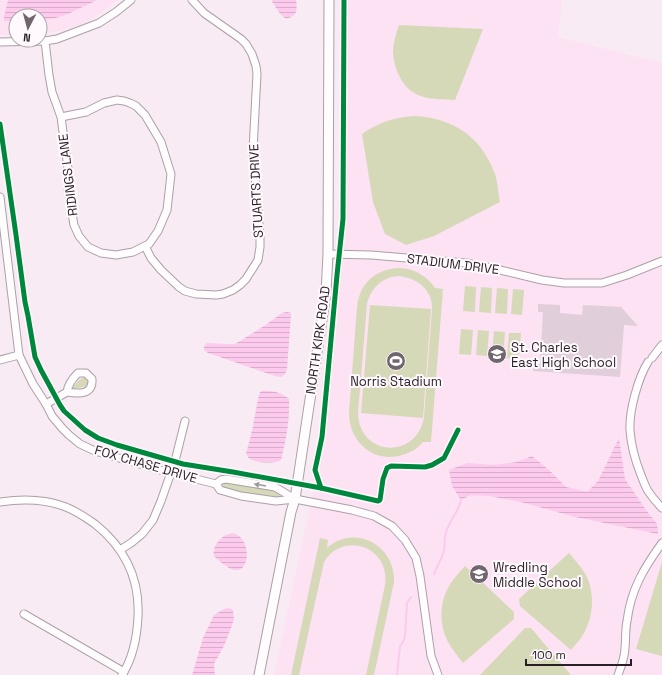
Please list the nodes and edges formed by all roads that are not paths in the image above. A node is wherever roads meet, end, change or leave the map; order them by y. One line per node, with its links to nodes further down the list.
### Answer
1 (131, 0): 4 (street)
2 (192, 0): 8 (street, STUARTS DRIVE)
3 (329, 0): 10 (main road, NORTH KIRK ROAD)
4 (48, 41)
5 (46, 48): 6 (street, RIDINGS LANE)
6 (61, 117): 8 (street, RIDINGS LANE); 8 (street)
7 (0, 197): 9 (street, FOX CHASE DRIVE)
8 (145, 246)
9 (4, 253): 13 (street, FOX CHASE DRIVE)
10 (328, 254): 11 (street, STADIUM DRIVE); 20 (main road, NORTH KIRK ROAD)
11 (662, 261)
12 (662, 345): 22 (street)
13 (19, 355): 14 (street); 16 (street, FOX CHASE DRIVE)
14 (0, 360)
15 (67, 392): 16 (street)
16 (46, 404): 18 (street, FOX CHASE DRIVE)
17 (186, 422): 18 (street)
18 (170, 472): 19 (street, FOX CHASE DRIVE); 24 (street)
19 (216, 484): 20 (street, FOX CHASE DRIVE); 20 (street, FOX CHASE DRIVE, one-way to 19)
20 (295, 499): 27 (main road, NORTH KIRK ROAD); 28 (street)
21 (0, 502): 24 (street)
22 (662, 508)
23 (662, 543): 29 (street)
24 (120, 550): 26 (street)
25 (24, 614): 26 (street)
26 (123, 673)
27 (259, 675)
28 (438, 675)
29 (618, 675)

